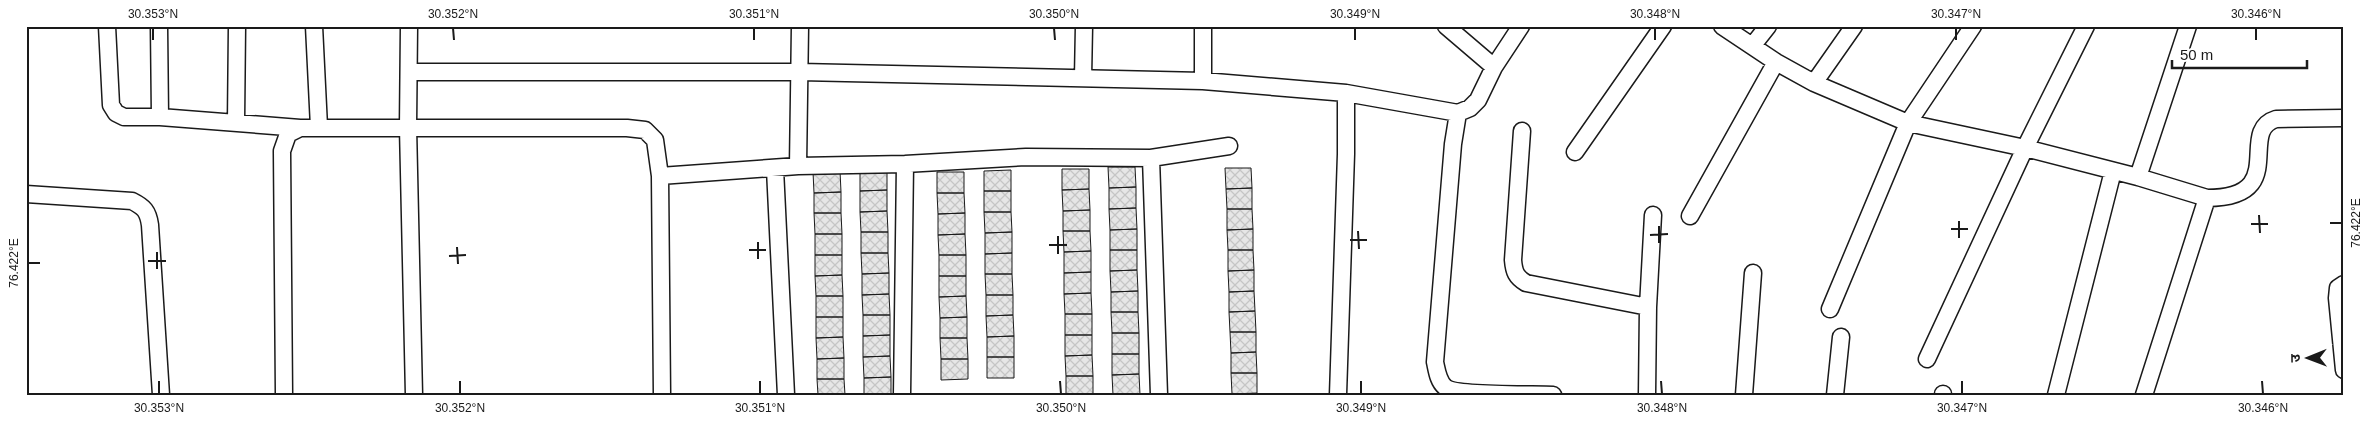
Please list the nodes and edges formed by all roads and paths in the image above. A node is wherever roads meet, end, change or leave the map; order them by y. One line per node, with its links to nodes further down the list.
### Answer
1 (107, 26): 28 (street)
2 (159, 26): 28 (street)
3 (237, 26): 30 (street)
4 (314, 26): 32 (street)
5 (409, 26): 21 (street)
6 (800, 26): 22 (street)
7 (1084, 26): 23 (street)
8 (1204, 26): 24 (street)
9 (1446, 26): 20 (street)
10 (1521, 26): 20 (street)
11 (1663, 26): 38 (street)
12 (1722, 26): 18 (street)
13 (1768, 26): 18 (street)
14 (1854, 26): 25 (street)
15 (1973, 26): 31 (street)
16 (2086, 26): 37 (street)
17 (2188, 26): 45 (street)
18 (1753, 45): 19 (street)
19 (1776, 62): 25 (street); 49 (street)
20 (1494, 67): 27 (street)
21 (408, 72): 22 (street); 33 (street)
22 (800, 72): 23 (street); 41 (street)
23 (1083, 78): 24 (street)
24 (1203, 81): 26 (street)
25 (1814, 83): 31 (street)
26 (1346, 93): 27 (street); 64 (street)
27 (1458, 113): 65 (street)
28 (160, 117): 30 (street)
29 (2344, 118): 47 (street)
30 (236, 122): 34 (street)
31 (1908, 123): 37 (street); 53 (street)
32 (319, 127): 33 (street); 34 (street)
33 (408, 127): 44 (street); 59 (street)
34 (300, 128): 58 (street)
35 (1522, 131): 52 (street)
36 (1229, 146): 39 (street)
37 (2025, 148): 43 (street); 55 (street)
38 (1575, 152)
39 (1151, 158): 40 (street); 63 (street)
40 (905, 164): 41 (street); 62 (street)
41 (798, 166): 42 (street)
42 (775, 169): 44 (street); 61 (street)
43 (2113, 170): 45 (street); 69 (street)
44 (660, 176): 60 (street)
45 (2138, 177): 47 (street)
46 (26, 194): 57 (street)
47 (2208, 198): 70 (street)
48 (1653, 215): 52 (street)
49 (1690, 216)
50 (1753, 273): 67 (street)
51 (2344, 284): 56 (street)
52 (1648, 307): 66 (street)
53 (1830, 309)
54 (1841, 337): 68 (street)
55 (1927, 358)
56 (2344, 370)
57 (161, 395)
58 (284, 395)
59 (414, 395)
60 (662, 395)
61 (786, 395)
62 (902, 395)
63 (1159, 395)
64 (1338, 395)
65 (1553, 395)
66 (1647, 395)
67 (1744, 395)
68 (1834, 395)
69 (2056, 395)
70 (2144, 395)

